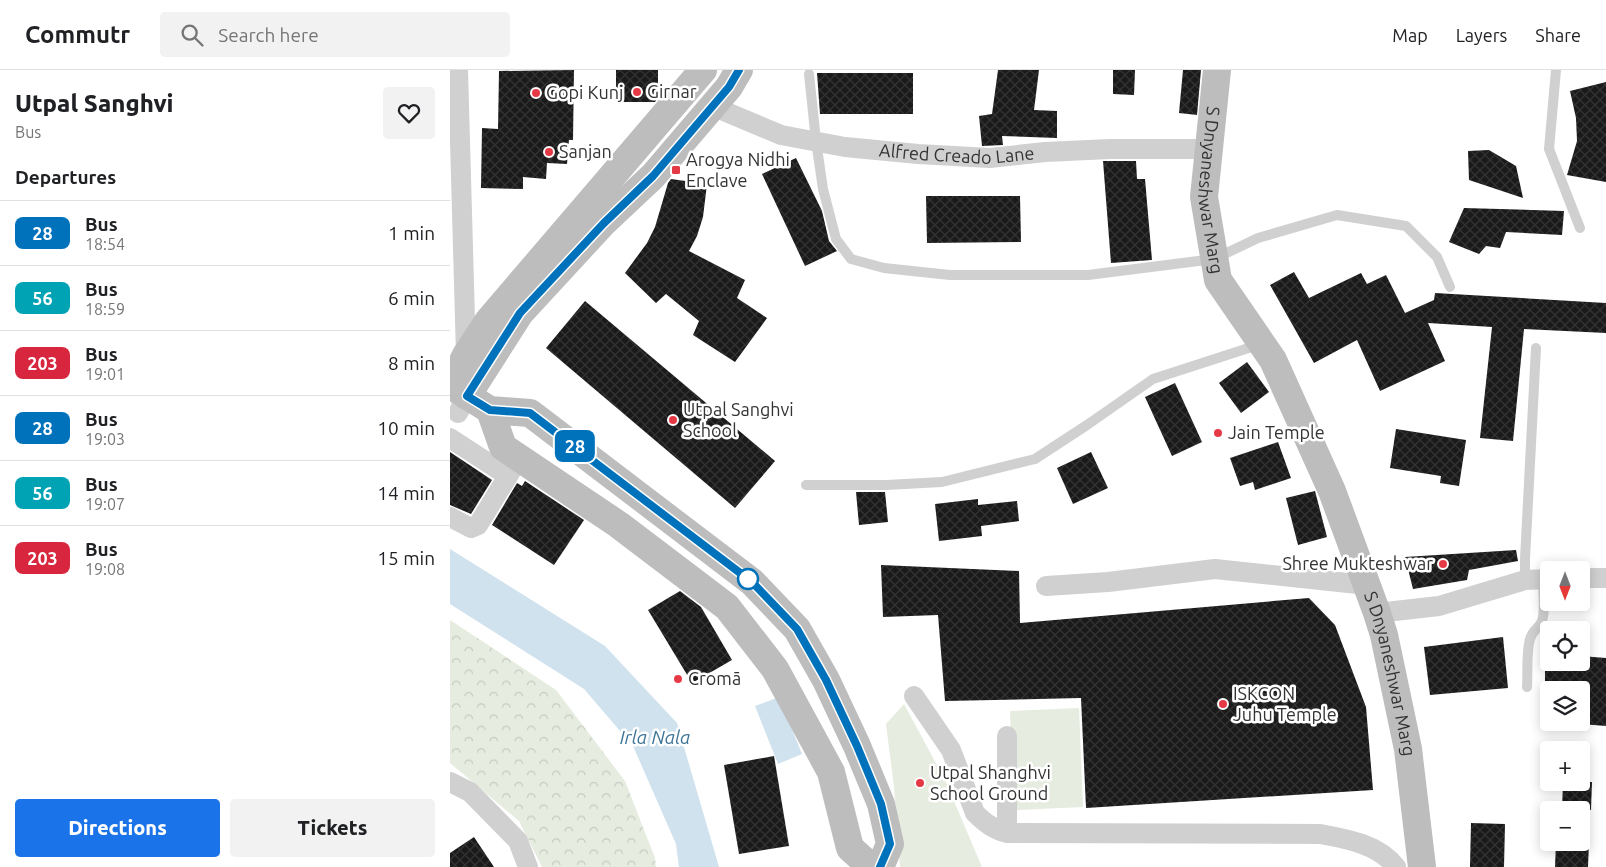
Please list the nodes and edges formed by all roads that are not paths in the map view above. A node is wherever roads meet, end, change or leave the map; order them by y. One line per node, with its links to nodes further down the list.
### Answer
1 (458, 70): 14 (street)
2 (703, 70): 14 (street)
3 (1217, 70): 8 (street, S Dnyaneshwar Marg)
4 (1556, 70): 9 (lane)
5 (809, 74): 7 (lane)
6 (727, 83): 7 (street, Alfred Creado Lane); 14 (street)
7 (816, 141): 8 (street, Alfred Creado Lane); 10 (lane)
8 (1209, 149): 10 (street, S Dnyaneshwar Marg)
9 (1580, 228)
10 (1214, 259): 11 (lane); 12 (street, S Dnyaneshwar Marg)
11 (1450, 286)
12 (1262, 343): 18 (lane); 23 (street, S Dnyaneshwar Marg)
13 (1536, 348): 22 (lane)
14 (476, 360): 15 (street)
15 (454, 409): 16 (street); 17 (street)
16 (490, 410): 17 (street); 32 (street)
17 (514, 467): 19 (street); 31 (street)
18 (806, 485)
19 (450, 517)
20 (1590, 578): 21 (street)
21 (1606, 578)
22 (1539, 579): 25 (street); 26 (lane)
23 (1366, 585): 24 (street); 25 (street, S Dnyaneshwar Marg)
24 (1046, 586)
25 (1377, 613): 36 (street, S Dnyaneshwar Marg)
26 (1527, 687)
27 (914, 696): 30 (street)
28 (1007, 736): 30 (street)
29 (450, 782): 33 (street)
30 (1007, 833): 35 (street)
31 (850, 848): 32 (street); 34 (street)
32 (885, 855)
33 (528, 867)
34 (871, 867)
35 (1396, 867)
36 (1422, 867)

